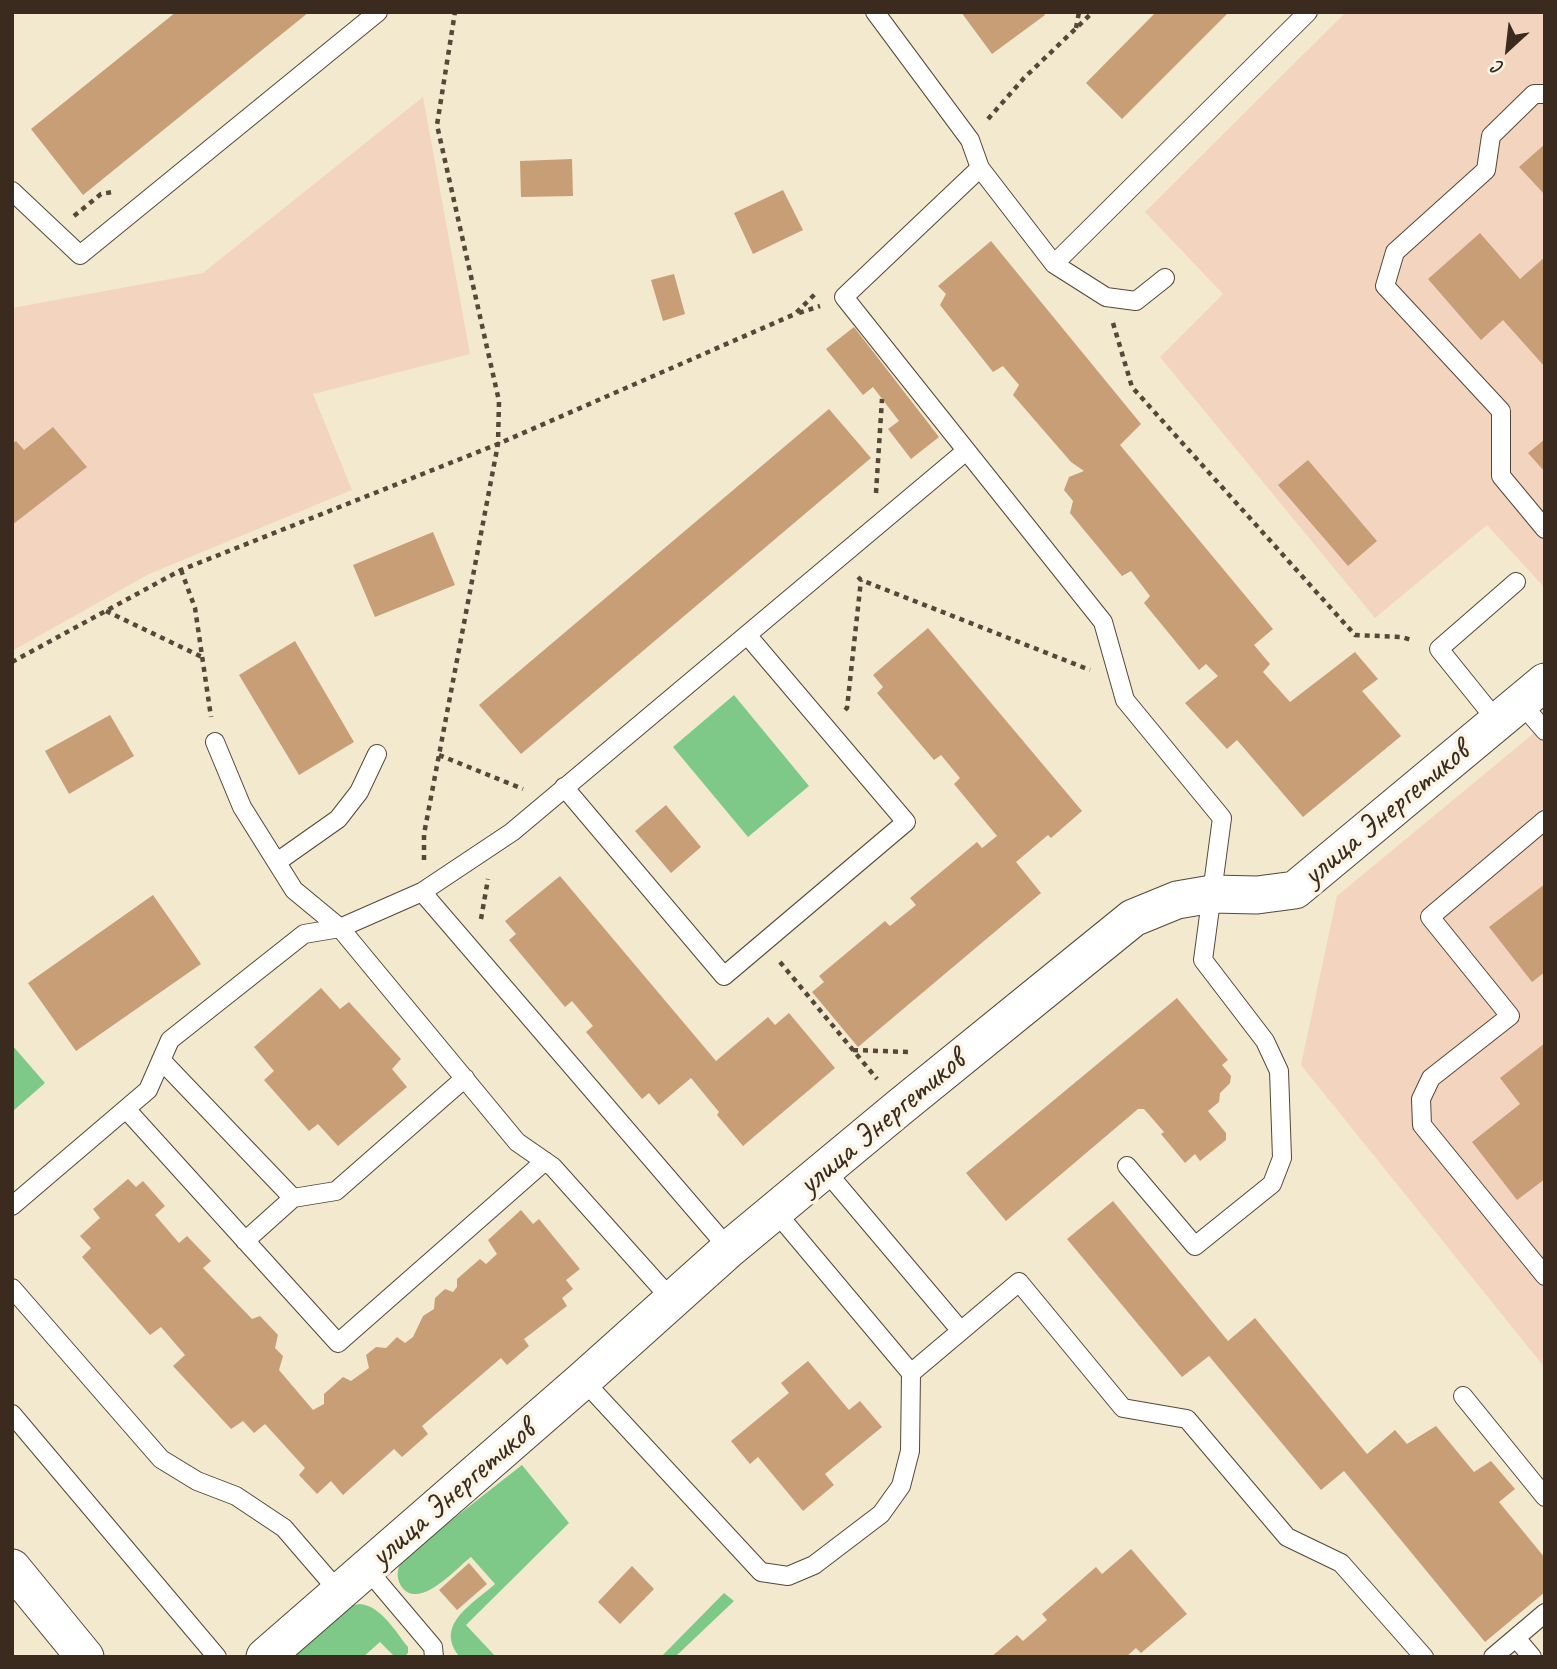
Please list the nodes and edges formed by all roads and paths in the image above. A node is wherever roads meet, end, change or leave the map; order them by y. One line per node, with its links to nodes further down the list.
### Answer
1 (378, 12): 11 (lane)
2 (455, 12): 17 (path)
3 (875, 12): 9 (lane)
4 (1079, 12): 7 (path)
5 (1093, 12): 7 (path)
6 (1308, 12): 12 (lane)
7 (1075, 29): 9 (path)
8 (1545, 94): 20 (lane)
9 (970, 140): 10 (lane)
10 (980, 168): 12 (lane); 18 (lane)
11 (12, 191)
12 (1054, 264): 15 (lane)
13 (1165, 278): 15 (lane)
14 (824, 285): 17 (path)
15 (1106, 298): 27 (path)
16 (882, 399): 19 (path)
17 (498, 444): 22 (path); 36 (path)
18 (966, 452): 19 (lane); 30 (lane)
19 (874, 529): 21 (lane)
20 (1545, 529)
21 (841, 557): 23 (path); 26 (lane)
22 (181, 570): 25 (path); 28 (path)
23 (861, 580): 30 (path); 32 (path)
24 (1516, 582): 27 (lane)
25 (106, 611): 28 (path); 29 (path)
26 (748, 636): 32 (lane); 37 (lane)
27 (1438, 649): 31 (lane)
28 (202, 657): 34 (path)
29 (12, 662)
30 (1120, 682): 43 (lane)
31 (1521, 702): 33 (lane); 43 (street, улица Энергетиков)
32 (825, 727): 45 (lane)
33 (1545, 731)
34 (215, 742): 41 (lane)
35 (377, 754): 41 (lane)
36 (439, 755): 38 (path); 42 (path)
37 (564, 787): 38 (lane); 45 (lane)
38 (549, 800): 40 (lane)
39 (1545, 820): 59 (lane)
40 (494, 844): 42 (lane); 46 (path)
41 (277, 862): 44 (lane)
42 (422, 892): 44 (lane); 46 (lane)
43 (1212, 894): 52 (lane); 53 (street, улица Энергетиков)
44 (340, 928): 48 (lane); 49 (lane)
45 (764, 942): 47 (path)
46 (475, 954): 58 (lane)
47 (853, 1050)
48 (161, 1060): 50 (lane); 54 (lane)
49 (465, 1078): 51 (lane); 54 (lane)
50 (126, 1109): 55 (lane); 57 (lane)
51 (545, 1161): 57 (lane); 61 (lane)
52 (1127, 1166)
53 (825, 1170): 56 (street, улица Энергетиков); 62 (lane)
54 (293, 1198): 57 (lane)
55 (12, 1206)
56 (775, 1211): 58 (street, улица Энергетиков); 63 (lane)
57 (244, 1241)
58 (729, 1249): 61 (street, улица Энергетиков)
59 (1545, 1276)
60 (12, 1288): 70 (lane)
61 (672, 1300): 64 (street, улица Энергетиков)
62 (961, 1331): 63 (lane); 77 (lane)
63 (911, 1373): 64 (lane)
64 (583, 1380): 69 (street, улица Энергетиков)
65 (1463, 1396): 67 (lane)
66 (12, 1414): 74 (lane)
67 (1545, 1497)
68 (12, 1568): 73 (street)
69 (368, 1569): 70 (street, улица Энергетиков); 76 (lane)
70 (340, 1593): 75 (street, улица Энергетиков)
71 (1545, 1614): 72 (lane)
72 (1516, 1638): 78 (lane); 79 (lane)
73 (85, 1657)
74 (217, 1657)
75 (265, 1657)
76 (434, 1657)
77 (1424, 1657)
78 (1493, 1657)
79 (1531, 1657)

